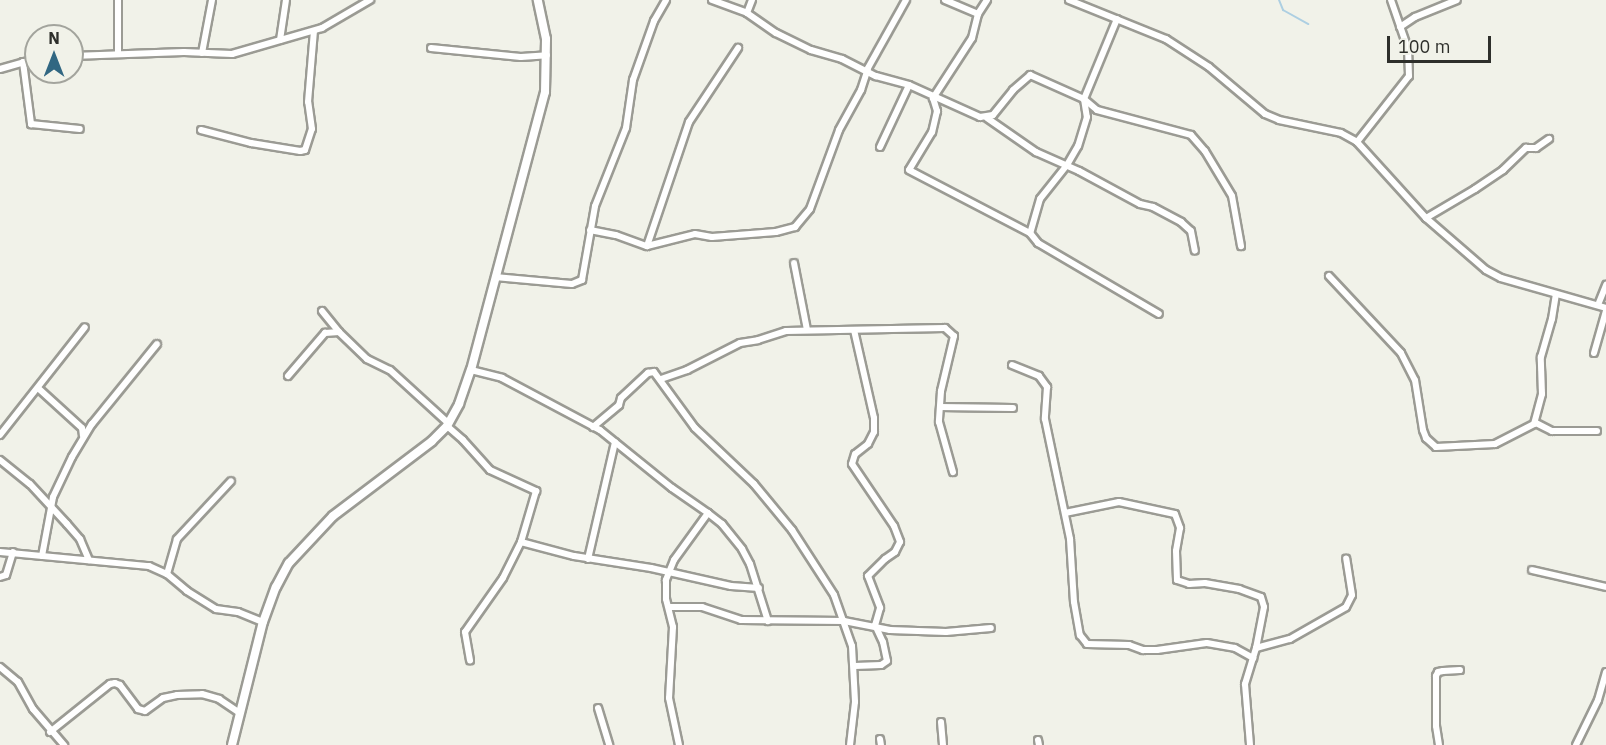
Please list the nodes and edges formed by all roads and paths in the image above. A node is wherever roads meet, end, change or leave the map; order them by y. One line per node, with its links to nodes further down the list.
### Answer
1 (118, 0): 24 (street)
2 (212, 0): 23 (street)
3 (286, 0): 20 (street)
4 (370, 0): 19 (street)
5 (538, 0): 26 (main road)
6 (666, 0): 42 (street)
7 (712, 0): 15 (street)
8 (752, 0): 15 (street)
9 (906, 0): 30 (street)
10 (945, 0): 16 (street)
11 (987, 0): 16 (street)
12 (1391, 0): 18 (street)
13 (1457, 0): 18 (street)
14 (1072, 1): 17 (street)
15 (747, 13): 30 (street)
16 (978, 14): 32 (street)
17 (1117, 19): 33 (street); 38 (street)
18 (1400, 27): 38 (street)
19 (314, 31): 20 (street); 36 (street)
20 (280, 40): 23 (street)
21 (431, 48): 26 (street)
22 (738, 48): 44 (street)
23 (202, 53): 24 (street)
24 (118, 54): 25 (street)
25 (84, 55)
26 (548, 56): 49 (main road)
27 (23, 62): 29 (street); 35 (street)
28 (0, 64): 29 (street)
29 (0, 69)
30 (868, 71): 31 (street); 44 (street)
31 (909, 85): 32 (street); 39 (street)
32 (933, 98): 34 (street); 43 (street)
33 (1084, 99): 34 (street); 40 (street); 45 (street)
34 (987, 118): 40 (street)
35 (80, 129)
36 (201, 130)
37 (1549, 139): 41 (street)
38 (1357, 142): 41 (street)
39 (880, 147)
40 (1067, 165): 43 (street); 46 (street)
41 (1426, 218): 51 (street)
42 (590, 230): 44 (street); 49 (street)
43 (1030, 233): 55 (street)
44 (647, 246)
45 (1241, 246)
46 (1196, 251)
47 (794, 264): 57 (street)
48 (1329, 276): 69 (street)
49 (495, 277): 63 (main road)
50 (1606, 285): 52 (street)
51 (1556, 296): 52 (street); 69 (street)
52 (1598, 305): 53 (street)
53 (1606, 309): 61 (street)
54 (322, 311): 59 (street)
55 (1159, 315)
56 (85, 327): 66 (street)
57 (807, 330): 58 (street); 65 (street)
58 (854, 330): 67 (street); 99 (street)
59 (339, 332): 64 (street); 70 (street)
60 (157, 344): 74 (street)
61 (1594, 353)
62 (1012, 365): 81 (street)
63 (471, 370): 70 (main road); 71 (street)
64 (288, 376)
65 (661, 379): 71 (street); 97 (street)
66 (38, 388): 73 (street); 74 (street)
67 (940, 407): 68 (street); 77 (street)
68 (1013, 408)
69 (1537, 424): 72 (street)
70 (447, 425): 82 (street); 98 (main road)
71 (593, 427): 75 (street)
72 (1597, 431)
73 (0, 435)
74 (83, 438): 79 (street)
75 (615, 442): 80 (street); 87 (street)
76 (0, 460): 79 (street)
77 (953, 472)
78 (231, 481): 91 (street)
79 (51, 508): 85 (street); 88 (street)
80 (708, 513): 90 (street); 94 (street)
81 (1065, 513): 101 (street); 102 (street)
82 (520, 542): 87 (street); 103 (street)
83 (0, 552): 84 (street)
84 (13, 552): 85 (street); 92 (street)
85 (42, 556): 88 (street)
86 (1346, 558): 101 (street)
87 (588, 559): 90 (street)
88 (89, 560): 91 (street)
89 (1532, 570): 93 (street)
90 (668, 571): 94 (street); 95 (street)
91 (167, 574): 98 (street)
92 (0, 577)
93 (1606, 587)
94 (759, 588): 96 (street)
95 (669, 606): 96 (street); 115 (street)
96 (768, 621): 97 (street)
97 (844, 621): 99 (street); 104 (street)
98 (263, 622): 109 (main road)
99 (875, 625): 100 (street); 104 (street)
100 (991, 628)
101 (1256, 648): 102 (street)
102 (1253, 658): 118 (street)
103 (470, 661)
104 (855, 666): 116 (street)
105 (0, 667): 111 (street)
106 (1460, 670): 119 (street)
107 (1606, 672): 120 (street)
108 (598, 708): 114 (street)
109 (240, 712): 111 (street); 113 (main road)
110 (941, 722): 117 (street)
111 (50, 732): 112 (street)
112 (64, 745)
113 (232, 745)
114 (609, 745)
115 (679, 745)
116 (850, 745)
117 (943, 745)
118 (1250, 745)
119 (1439, 745)
120 (1576, 745)

